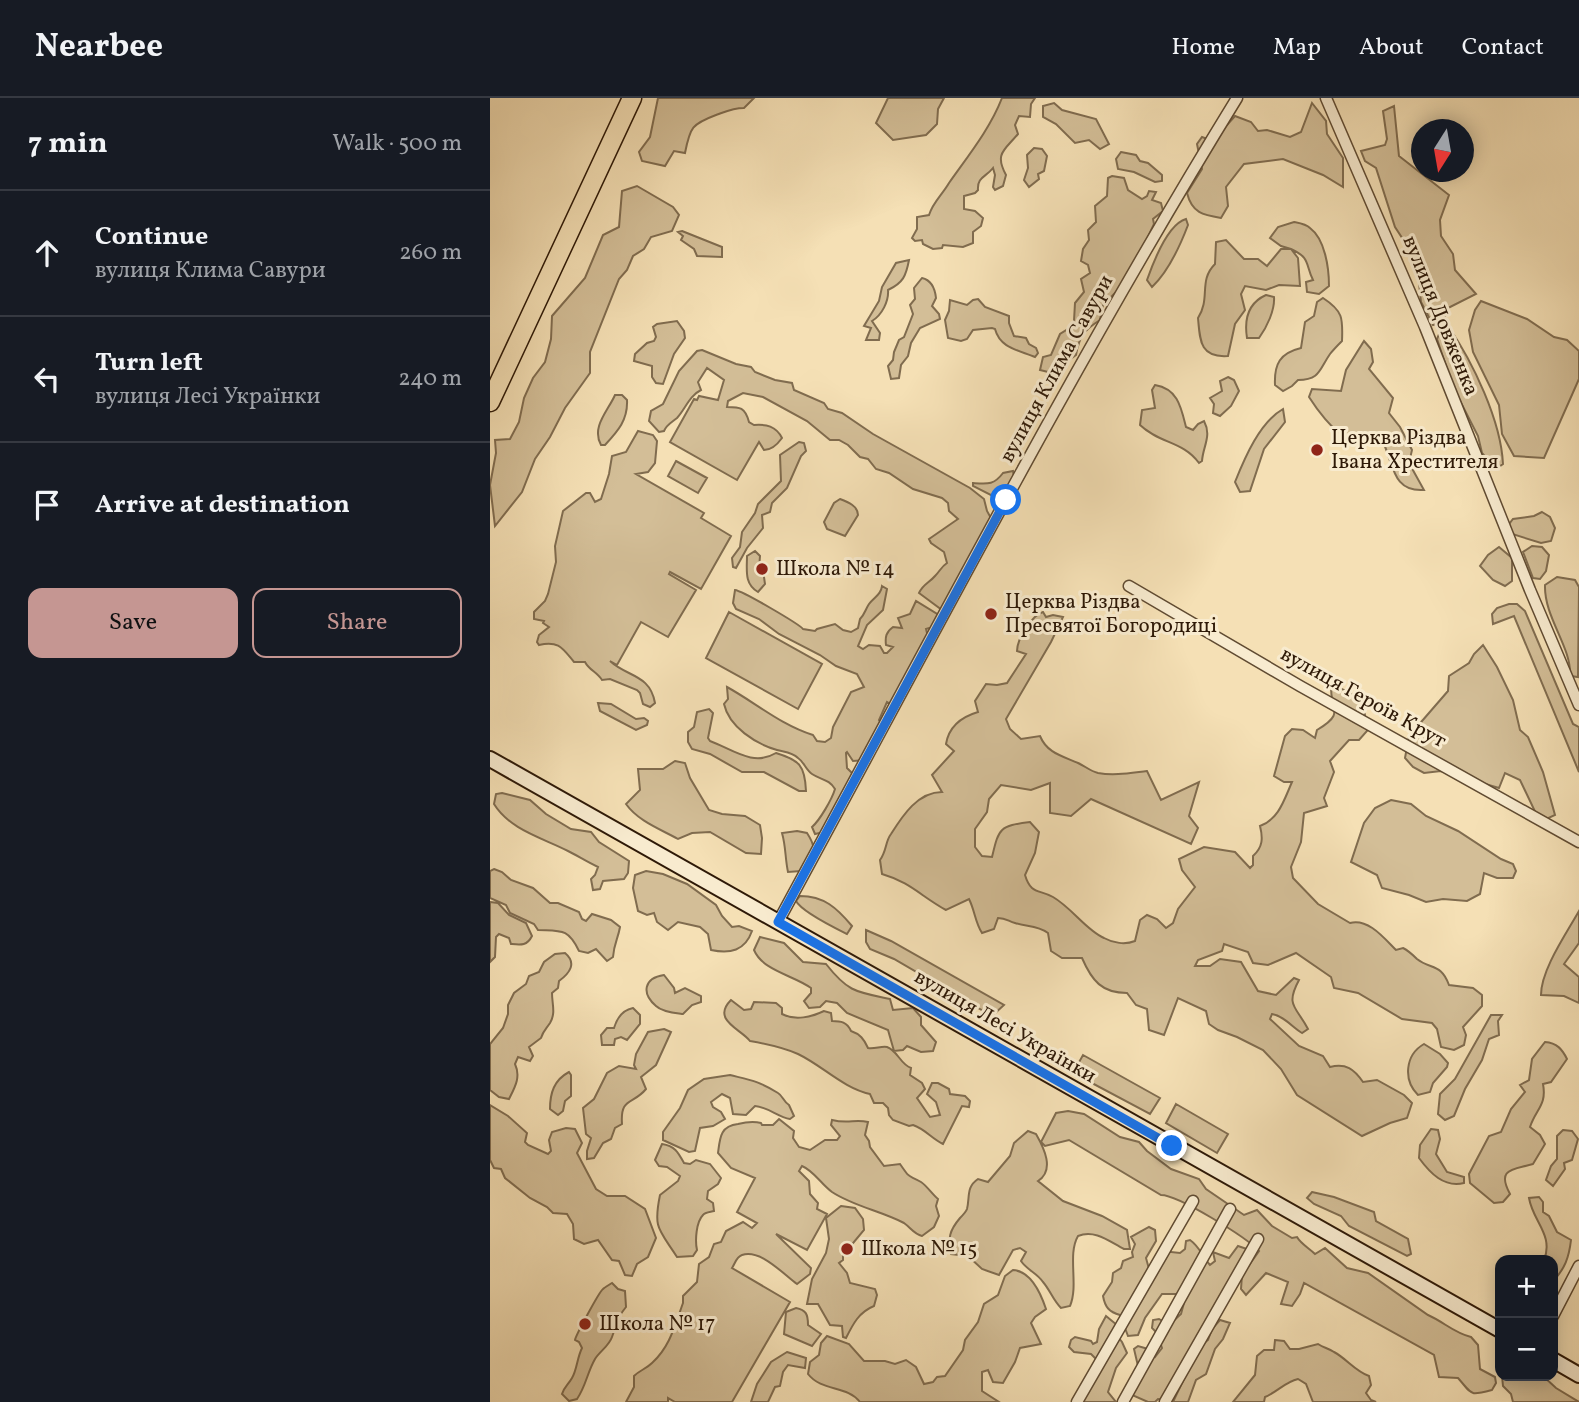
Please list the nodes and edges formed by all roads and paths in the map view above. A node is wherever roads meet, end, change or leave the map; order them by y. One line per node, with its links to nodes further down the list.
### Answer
1 (632, 98): 4 (highway)
2 (1237, 98): 9 (street, вулиця Клима Савури)
3 (1326, 98): 6 (street, вулиця Довженка)
4 (490, 402)
5 (1129, 586): 8 (street, вулиця Героїв Крут)
6 (1579, 705)
7 (490, 759): 9 (main road, вулиця Лесі Українки)
8 (1579, 842)
9 (778, 922): 15 (main road, вулиця Лесі Українки)
10 (1193, 1201): 18 (street)
11 (1230, 1209): 19 (street)
12 (1258, 1239): 20 (street)
13 (1579, 1266): 14 (street)
14 (1558, 1306)
15 (1495, 1327)
16 (1558, 1363): 17 (main road)
17 (1579, 1375)
18 (1077, 1402)
19 (1123, 1402)
20 (1165, 1402)

